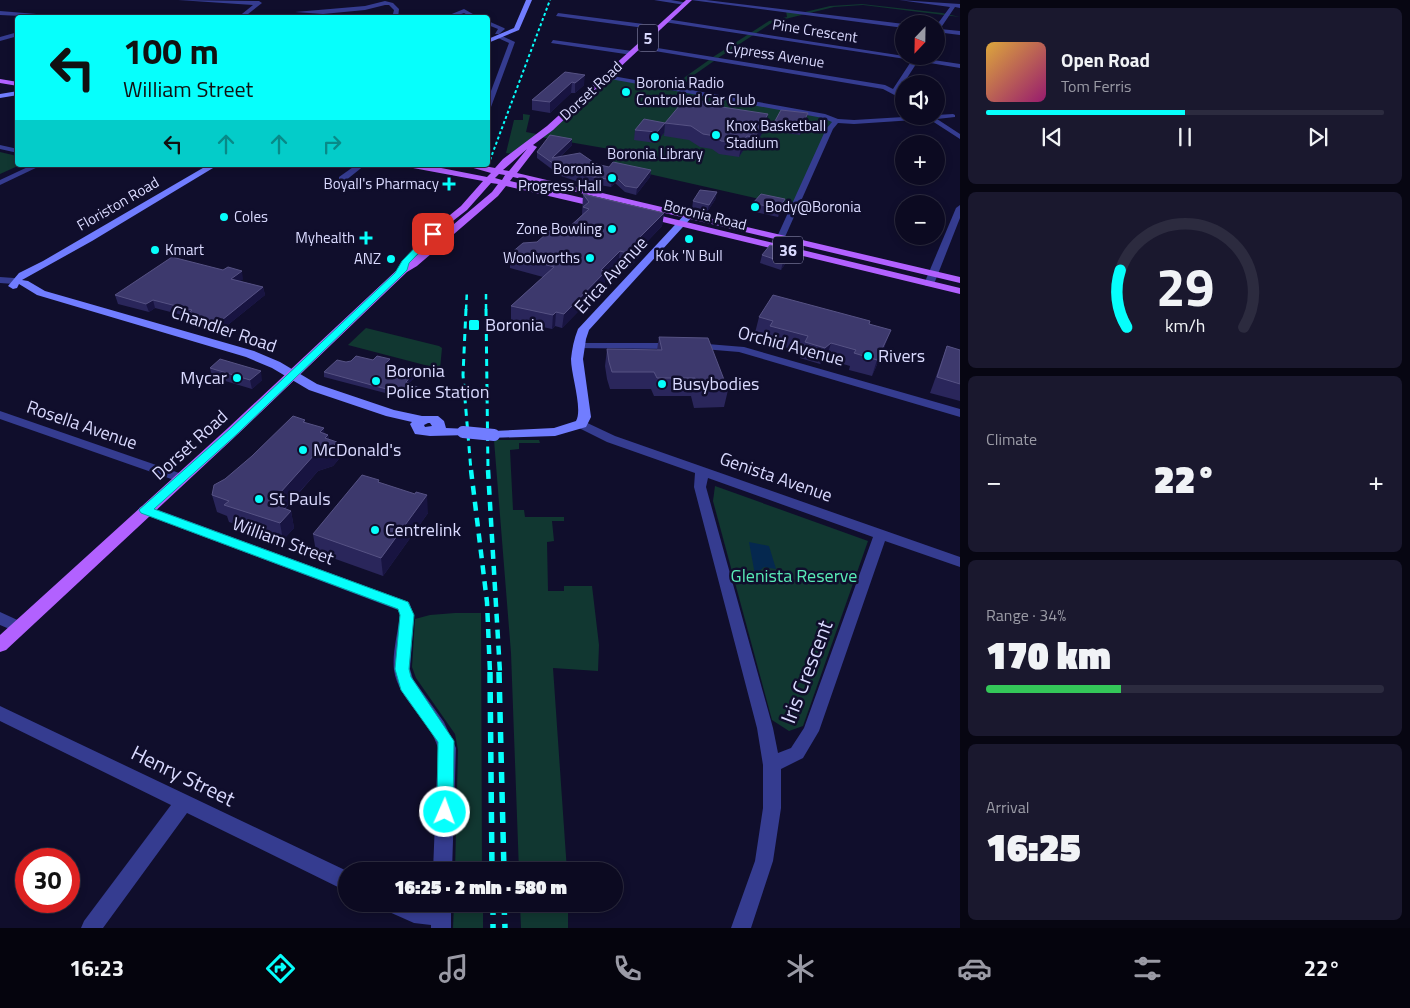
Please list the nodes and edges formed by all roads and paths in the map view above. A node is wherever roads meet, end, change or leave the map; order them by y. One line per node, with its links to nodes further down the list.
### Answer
1 (181, 0): 2 (street)
2 (186, 0): 9 (street)
3 (264, 0): 9 (street)
4 (529, 0): 27 (main road)
5 (657, 0): 8 (street)
6 (694, 0): 22 (street)
7 (902, 0): 10 (street)
8 (687, 2): 20 (main road, Dorset Road / 5)
9 (258, 4): 14 (street)
10 (957, 6): 19 (street)
11 (298, 12): 15 (street)
12 (0, 13): 13 (street)
13 (24, 15)
14 (243, 15)
15 (396, 15)
16 (453, 15): 17 (street)
17 (472, 15)
18 (558, 16): 23 (street)
19 (945, 20)
20 (666, 21): 23 (main road, Dorset Road / 5); 33 (street, Pine Crescent)
21 (490, 24): 27 (street)
22 (895, 25)
23 (659, 28): 31 (main road, Dorset Road / 5)
24 (945, 31): 25 (street)
25 (960, 33)
26 (15, 35): 28 (street)
27 (500, 35): 29 (main road); 43 (street)
28 (0, 39)
29 (490, 40)
30 (553, 42): 32 (street)
31 (638, 47): 32 (main road, Dorset Road / 5); 41 (street, Cypress Avenue)
32 (632, 53): 37 (main road, Dorset Road / 5)
33 (895, 55)
34 (945, 63): 36 (street, Pine Crescent)
35 (912, 65): 41 (street)
36 (960, 66)
37 (606, 77): 45 (street); 48 (main road, Dorset Road / 5)
38 (0, 82): 39 (main road)
39 (15, 88)
40 (15, 90): 42 (main road)
41 (893, 90)
42 (0, 96)
43 (490, 102)
44 (895, 119): 45 (street)
45 (832, 122): 72 (street)
46 (944, 125): 47 (street)
47 (960, 136)
48 (534, 144): 51 (main road, Dorset Road / 5); 59 (main road, Dorset Road / 5); 62 (main road)
49 (0, 147): 50 (street)
50 (15, 150)
51 (506, 161): 52 (main road); 58 (main road, Dorset Road / 5)
52 (490, 162)
53 (34, 167): 64 (street)
54 (211, 167): 77 (main road, Floriston Road)
55 (359, 167): 61 (street)
56 (423, 167): 60 (main road, Boronia Road / 36)
57 (479, 167): 58 (main road, Boronia Road / 36)
58 (496, 170): 59 (main road, Boronia Road / 36); 63 (main road, Dorset Road / 5)
59 (512, 174): 62 (main road, Boronia Road / 36); 65 (main road, Dorset Road / 5)
60 (465, 175): 63 (main road, Boronia Road / 36); 68 (main road)
61 (342, 179)
62 (535, 179): 70 (main road, Boronia Road / 36)
63 (489, 180): 65 (main road, Boronia Road / 36); 68 (main road, Dorset Road / 5)
64 (0, 183)
65 (505, 183): 66 (main road, Dorset Road / 5); 67 (main road, Boronia Road / 36)
66 (495, 194): 67 (main road); 73 (main road, Dorset Road / 5)
67 (564, 196): 71 (main road, Boronia Road / 36)
68 (464, 208): 73 (main road, Dorset Road / 5)
69 (960, 208): 74 (street)
70 (689, 215): 71 (main road, Erica Avenue); 72 (main road, Boronia Road / 36)
71 (681, 224): 78 (main road, Boronia Road / 36); 81 (main road, Erica Avenue)
72 (781, 237): 74 (main road, Boronia Road / 36)
73 (403, 270): 82 (main road, Dorset Road / 5)
74 (933, 274): 76 (main road, Boronia Road / 36); 78 (street)
75 (0, 280): 77 (street, Chandler Road)
76 (960, 280)
77 (17, 283): 79 (street, Chandler Road); 82 (main road, Chandler Road)
78 (929, 284): 80 (main road, Boronia Road / 36)
79 (0, 285)
80 (960, 291)
81 (578, 346): 83 (street, Orchid Avenue); 85 (main road, Erica Avenue)
82 (292, 375): 85 (main road, Chandler Road, bridge); 87 (main road, Dorset Road / 5)
83 (960, 413)
84 (0, 415): 87 (street, Rosella Avenue)
85 (581, 424): 86 (street, Genista Avenue)
86 (702, 471): 89 (street, Genista Avenue); 95 (street)
87 (181, 478): 88 (main road, Dorset Road / 5)
88 (145, 510): 92 (main road, Dorset Road / 5); 97 (street, William Street)
89 (881, 534): 90 (street, Genista Avenue); 95 (street, Iris Crescent)
90 (960, 562)
91 (0, 618): 92 (street)
92 (19, 627): 93 (main road, Dorset Road / 5)
93 (0, 644)
94 (0, 713): 96 (street, Henry Street)
95 (772, 764): 102 (street)
96 (184, 803): 98 (street, Henry Street); 101 (street)
97 (443, 862)
98 (338, 877)
99 (412, 912): 100 (street)
100 (441, 916)
101 (91, 928)
102 (741, 928)

